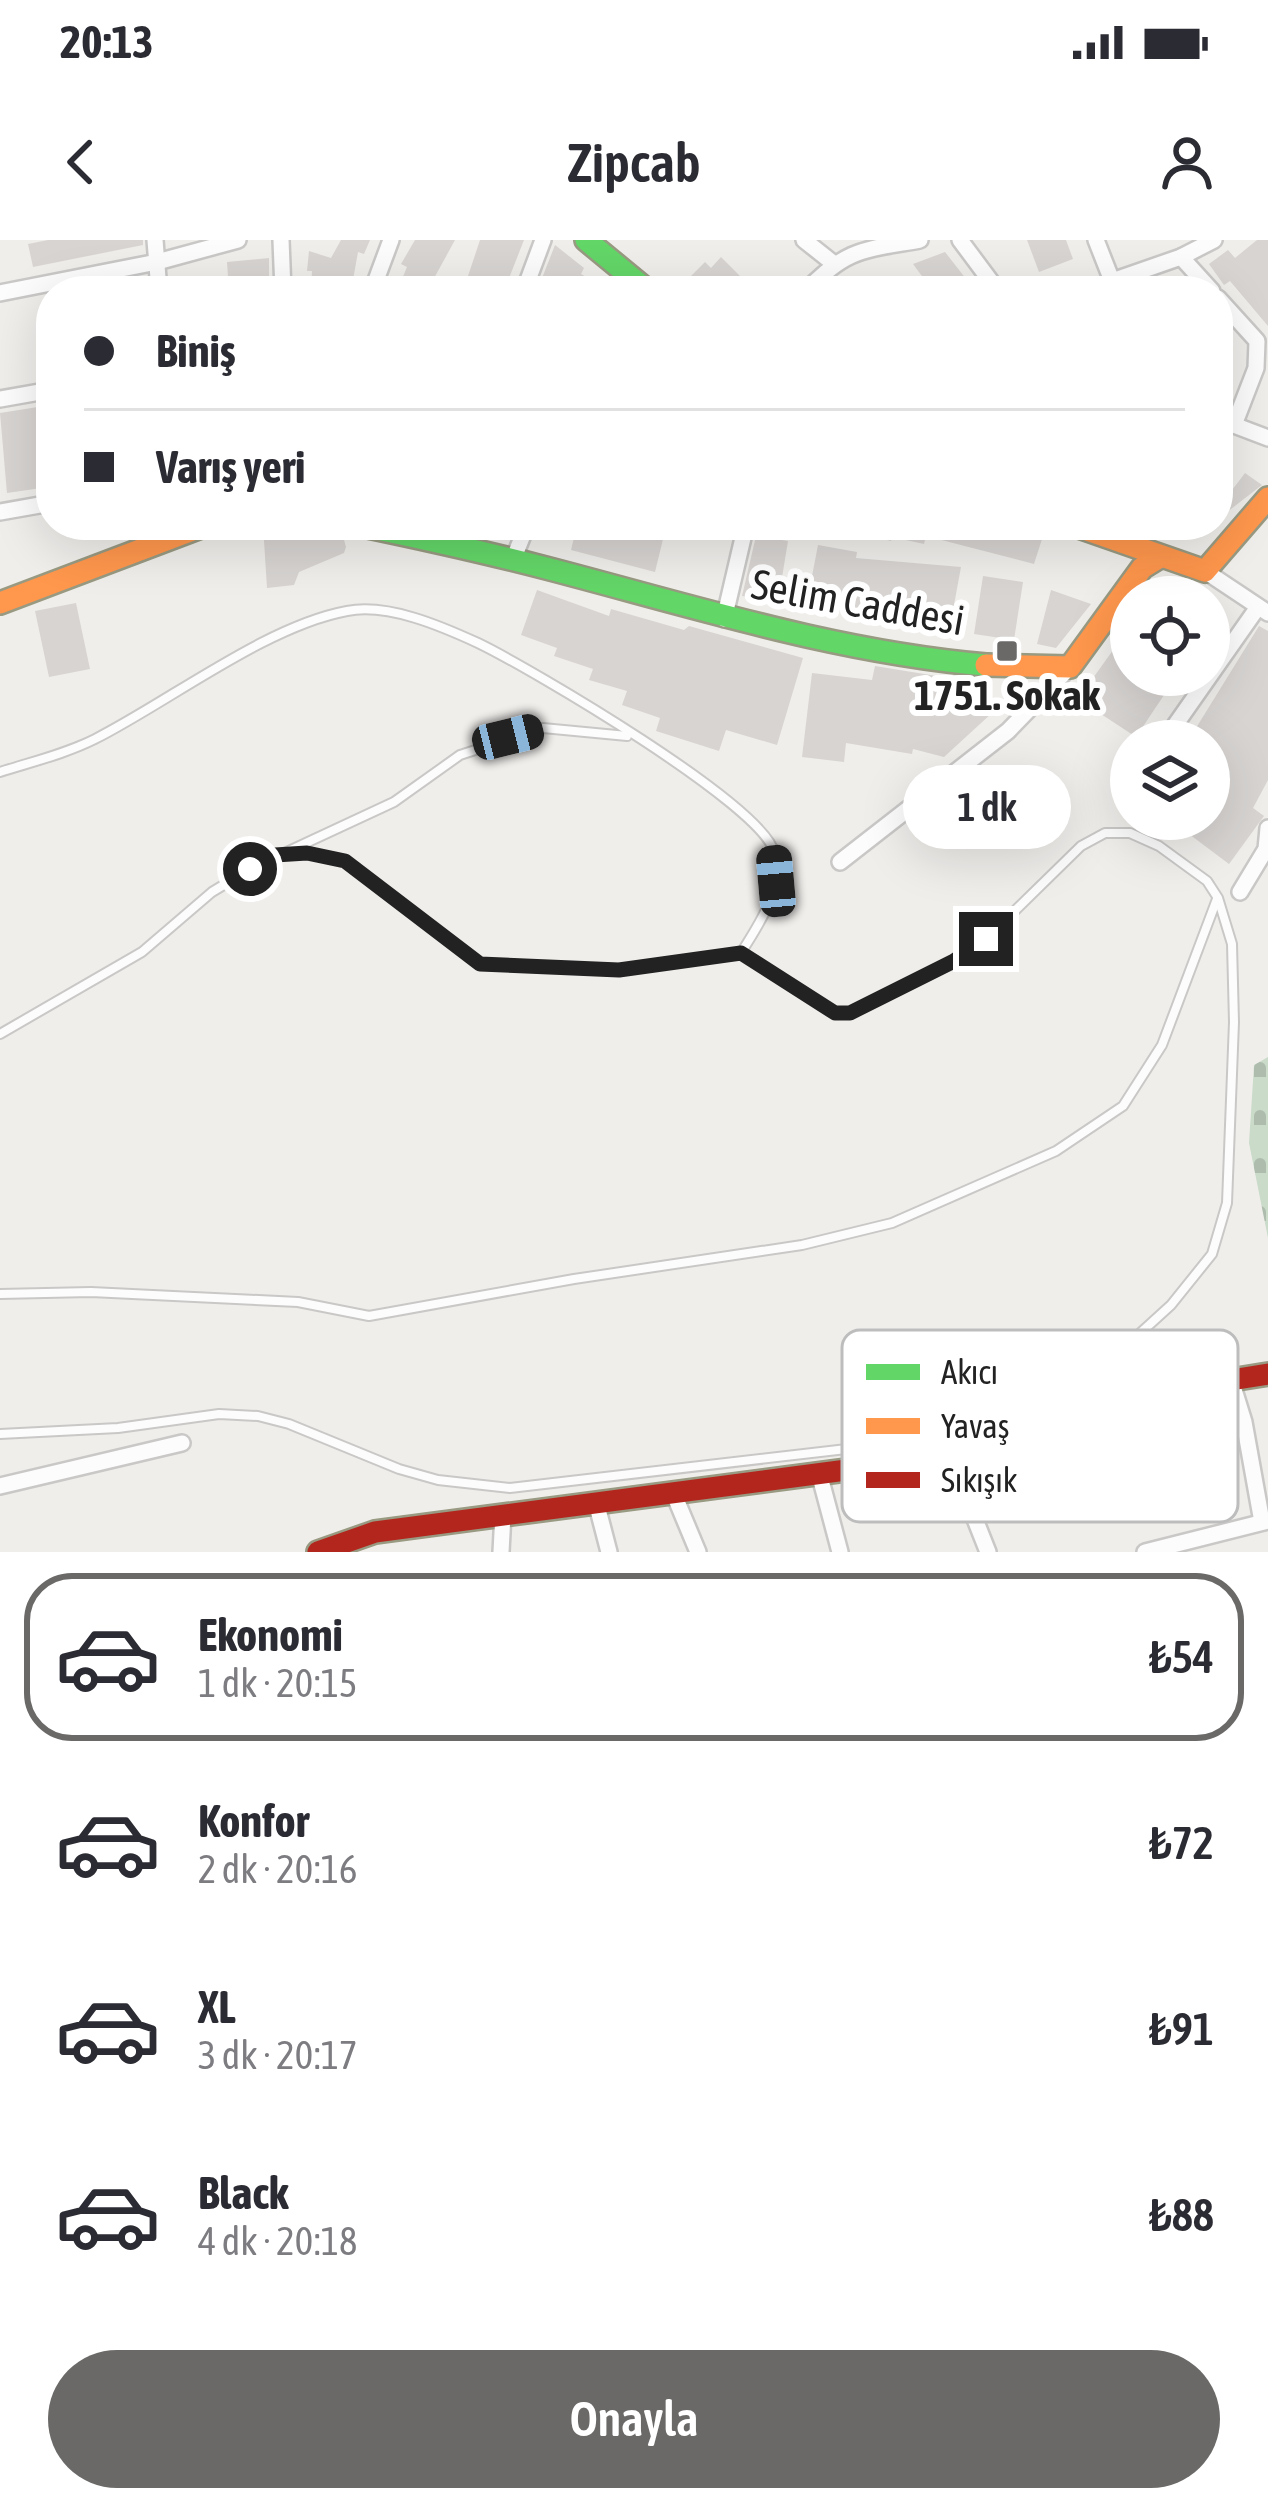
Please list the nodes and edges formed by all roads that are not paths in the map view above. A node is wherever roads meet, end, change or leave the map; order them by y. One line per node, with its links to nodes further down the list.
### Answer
1 (155, 240): 14 (street)
2 (238, 240): 14 (street)
3 (281, 240): 18 (street)
4 (391, 240): 19 (street)
5 (543, 240): 20 (street)
6 (586, 240): 21 (main road)
7 (804, 240): 15 (street)
8 (920, 240): 12 (street)
9 (960, 240): 23 (street)
10 (1096, 240): 24 (street)
11 (1214, 240): 13 (street)
12 (862, 245): 15 (street)
13 (1181, 257): 25 (street); 26 (street)
14 (157, 262): 16 (street); 17 (street)
15 (833, 263): 22 (street)
16 (86, 276)
17 (158, 276)
18 (282, 276)
19 (378, 276)
20 (530, 276)
21 (630, 276)
22 (820, 276)
23 (987, 276)
24 (1110, 276)
25 (1137, 276)
26 (1198, 276)
27 (36, 286): 28 (street)
28 (0, 293)
29 (1233, 315): 32 (street)
30 (36, 393): 31 (street)
31 (0, 399)
32 (1233, 409)
33 (1233, 425): 34 (street)
34 (1268, 438)
35 (1268, 498): 38 (main road)
36 (36, 506): 37 (street)
37 (0, 512)
38 (1233, 539)
39 (166, 540): 48 (main road)
40 (424, 540): 46 (main road, Selim Caddesi)
41 (520, 540): 46 (street)
42 (743, 540): 50 (street)
43 (1124, 540): 45 (main road)
44 (1232, 540): 47 (main road)
45 (1160, 557): 47 (main road); 51 (main road)
46 (512, 560): 50 (main road, Selim Caddesi)
47 (1205, 571): 49 (street)
48 (0, 603)
49 (1263, 610): 52 (street)
50 (724, 620): 51 (main road, Selim Caddesi)
51 (1070, 667): 57 (street)
52 (1180, 720)
53 (636, 737): 54 (lane); 56 (lane); 60 (lane)
54 (0, 772)
55 (1268, 828): 58 (street)
56 (275, 855): 60 (lane); 61 (lane)
57 (840, 862)
58 (1240, 892)
59 (1218, 898): 60 (lane); 62 (lane); 63 (lane)
60 (741, 953)
61 (0, 1034)
62 (0, 1294)
63 (1144, 1330)
64 (1268, 1374): 65 (main road)
65 (1238, 1379)
66 (1238, 1403): 76 (street)
67 (0, 1434): 69 (lane)
68 (182, 1443): 72 (street)
69 (842, 1450)
70 (842, 1470): 71 (main road)
71 (819, 1473): 73 (main road); 82 (street)
72 (0, 1486)
73 (674, 1492): 74 (main road); 81 (street)
74 (596, 1502): 75 (main road); 80 (street)
75 (503, 1514): 78 (main road); 79 (street)
76 (1265, 1521): 84 (street)
77 (976, 1522): 83 (street)
78 (332, 1550)
79 (501, 1552)
80 (609, 1552)
81 (698, 1552)
82 (840, 1552)
83 (988, 1552)
84 (1144, 1552)

